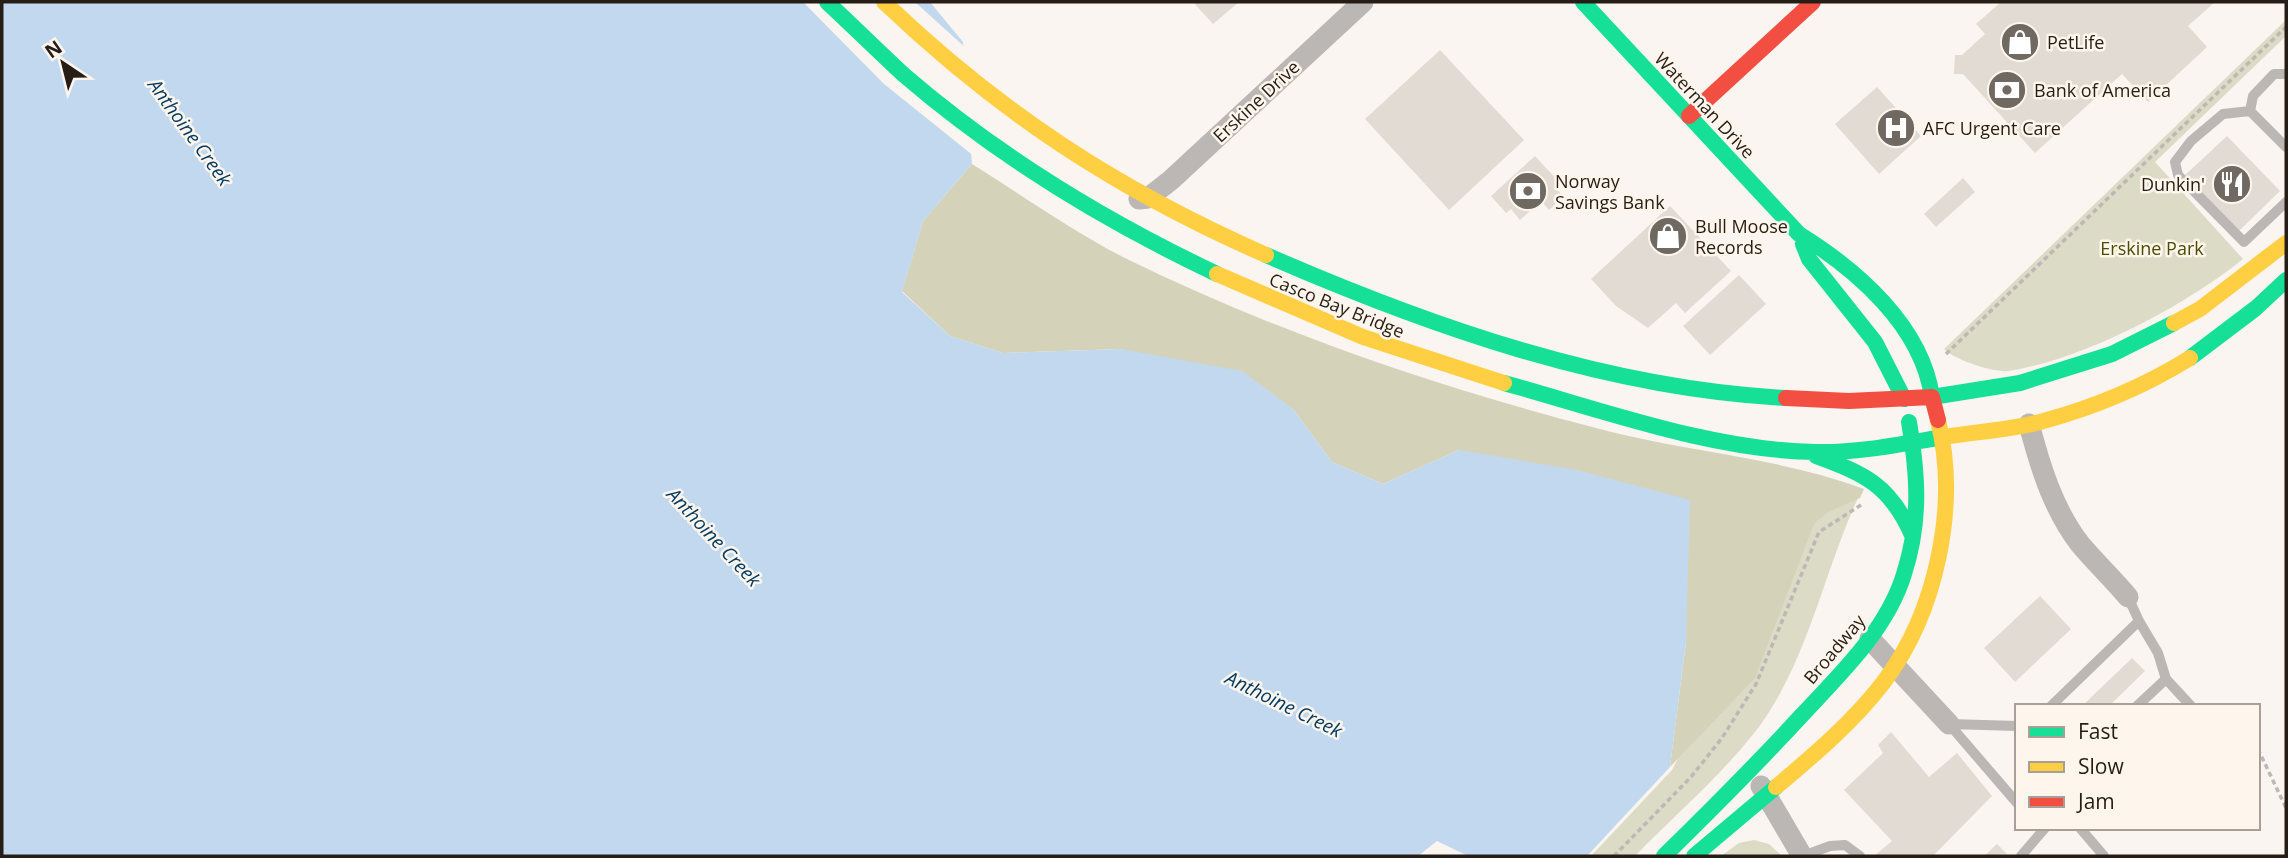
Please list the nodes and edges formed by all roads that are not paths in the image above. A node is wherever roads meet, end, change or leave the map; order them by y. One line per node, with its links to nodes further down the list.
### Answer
1 (827, 2): 10 (main road, Casco Bay Bridge)
2 (884, 2): 11 (main road, Casco Bay Bridge)
3 (1363, 2): 11 (street, Erskine Drive)
4 (1583, 2): 8 (main road, Waterman Drive)
5 (1813, 2): 8 (main road)
6 (2286, 74): 7 (lane)
7 (2249, 111): 9 (lane); 14 (lane)
8 (1689, 116): 13 (main road, Waterman Drive)
9 (2286, 147)
10 (1068, 197): 11 (street); 23 (main road, Casco Bay Bridge)
11 (1148, 198): 19 (main road, Casco Bay Bridge)
12 (2286, 202): 14 (lane)
13 (1799, 234): 18 (main road, Waterman Drive); 19 (main road, Waterman Drive)
14 (2244, 242): 16 (lane)
15 (2286, 243): 16 (main road)
16 (2260, 262): 18 (main road)
17 (2286, 280): 20 (main road)
18 (1932, 397): 19 (main road); 21 (main road, Waterman Drive)
19 (1904, 399): 22 (main road, Waterman Drive)
20 (2029, 424): 21 (main road); 25 (street)
21 (1943, 437): 22 (main road); 28 (main road)
22 (1912, 442): 23 (main road, Casco Bay Bridge); 24 (main road, Broadway)
23 (1804, 452): 24 (main road)
24 (1912, 535): 27 (main road, Broadway)
25 (2129, 597): 26 (lane)
26 (2139, 621): 29 (lane); 30 (lane)
27 (1870, 639): 28 (street); 35 (main road, Broadway)
28 (1895, 666): 33 (street); 36 (main road)
29 (2166, 679): 31 (lane); 32 (lane)
30 (2053, 704)
31 (2139, 704)
32 (2189, 704)
33 (1949, 724): 34 (lane); 37 (lane)
34 (2015, 726)
35 (1751, 770): 36 (street); 41 (main road, Broadway)
36 (1765, 794): 42 (main road); 43 (street)
37 (2015, 801)
38 (2041, 830): 45 (lane)
39 (2081, 830): 40 (lane)
40 (2097, 855)
41 (1664, 856)
42 (1694, 856)
43 (1802, 856): 44 (lane)
44 (1860, 856)
45 (2021, 856)

